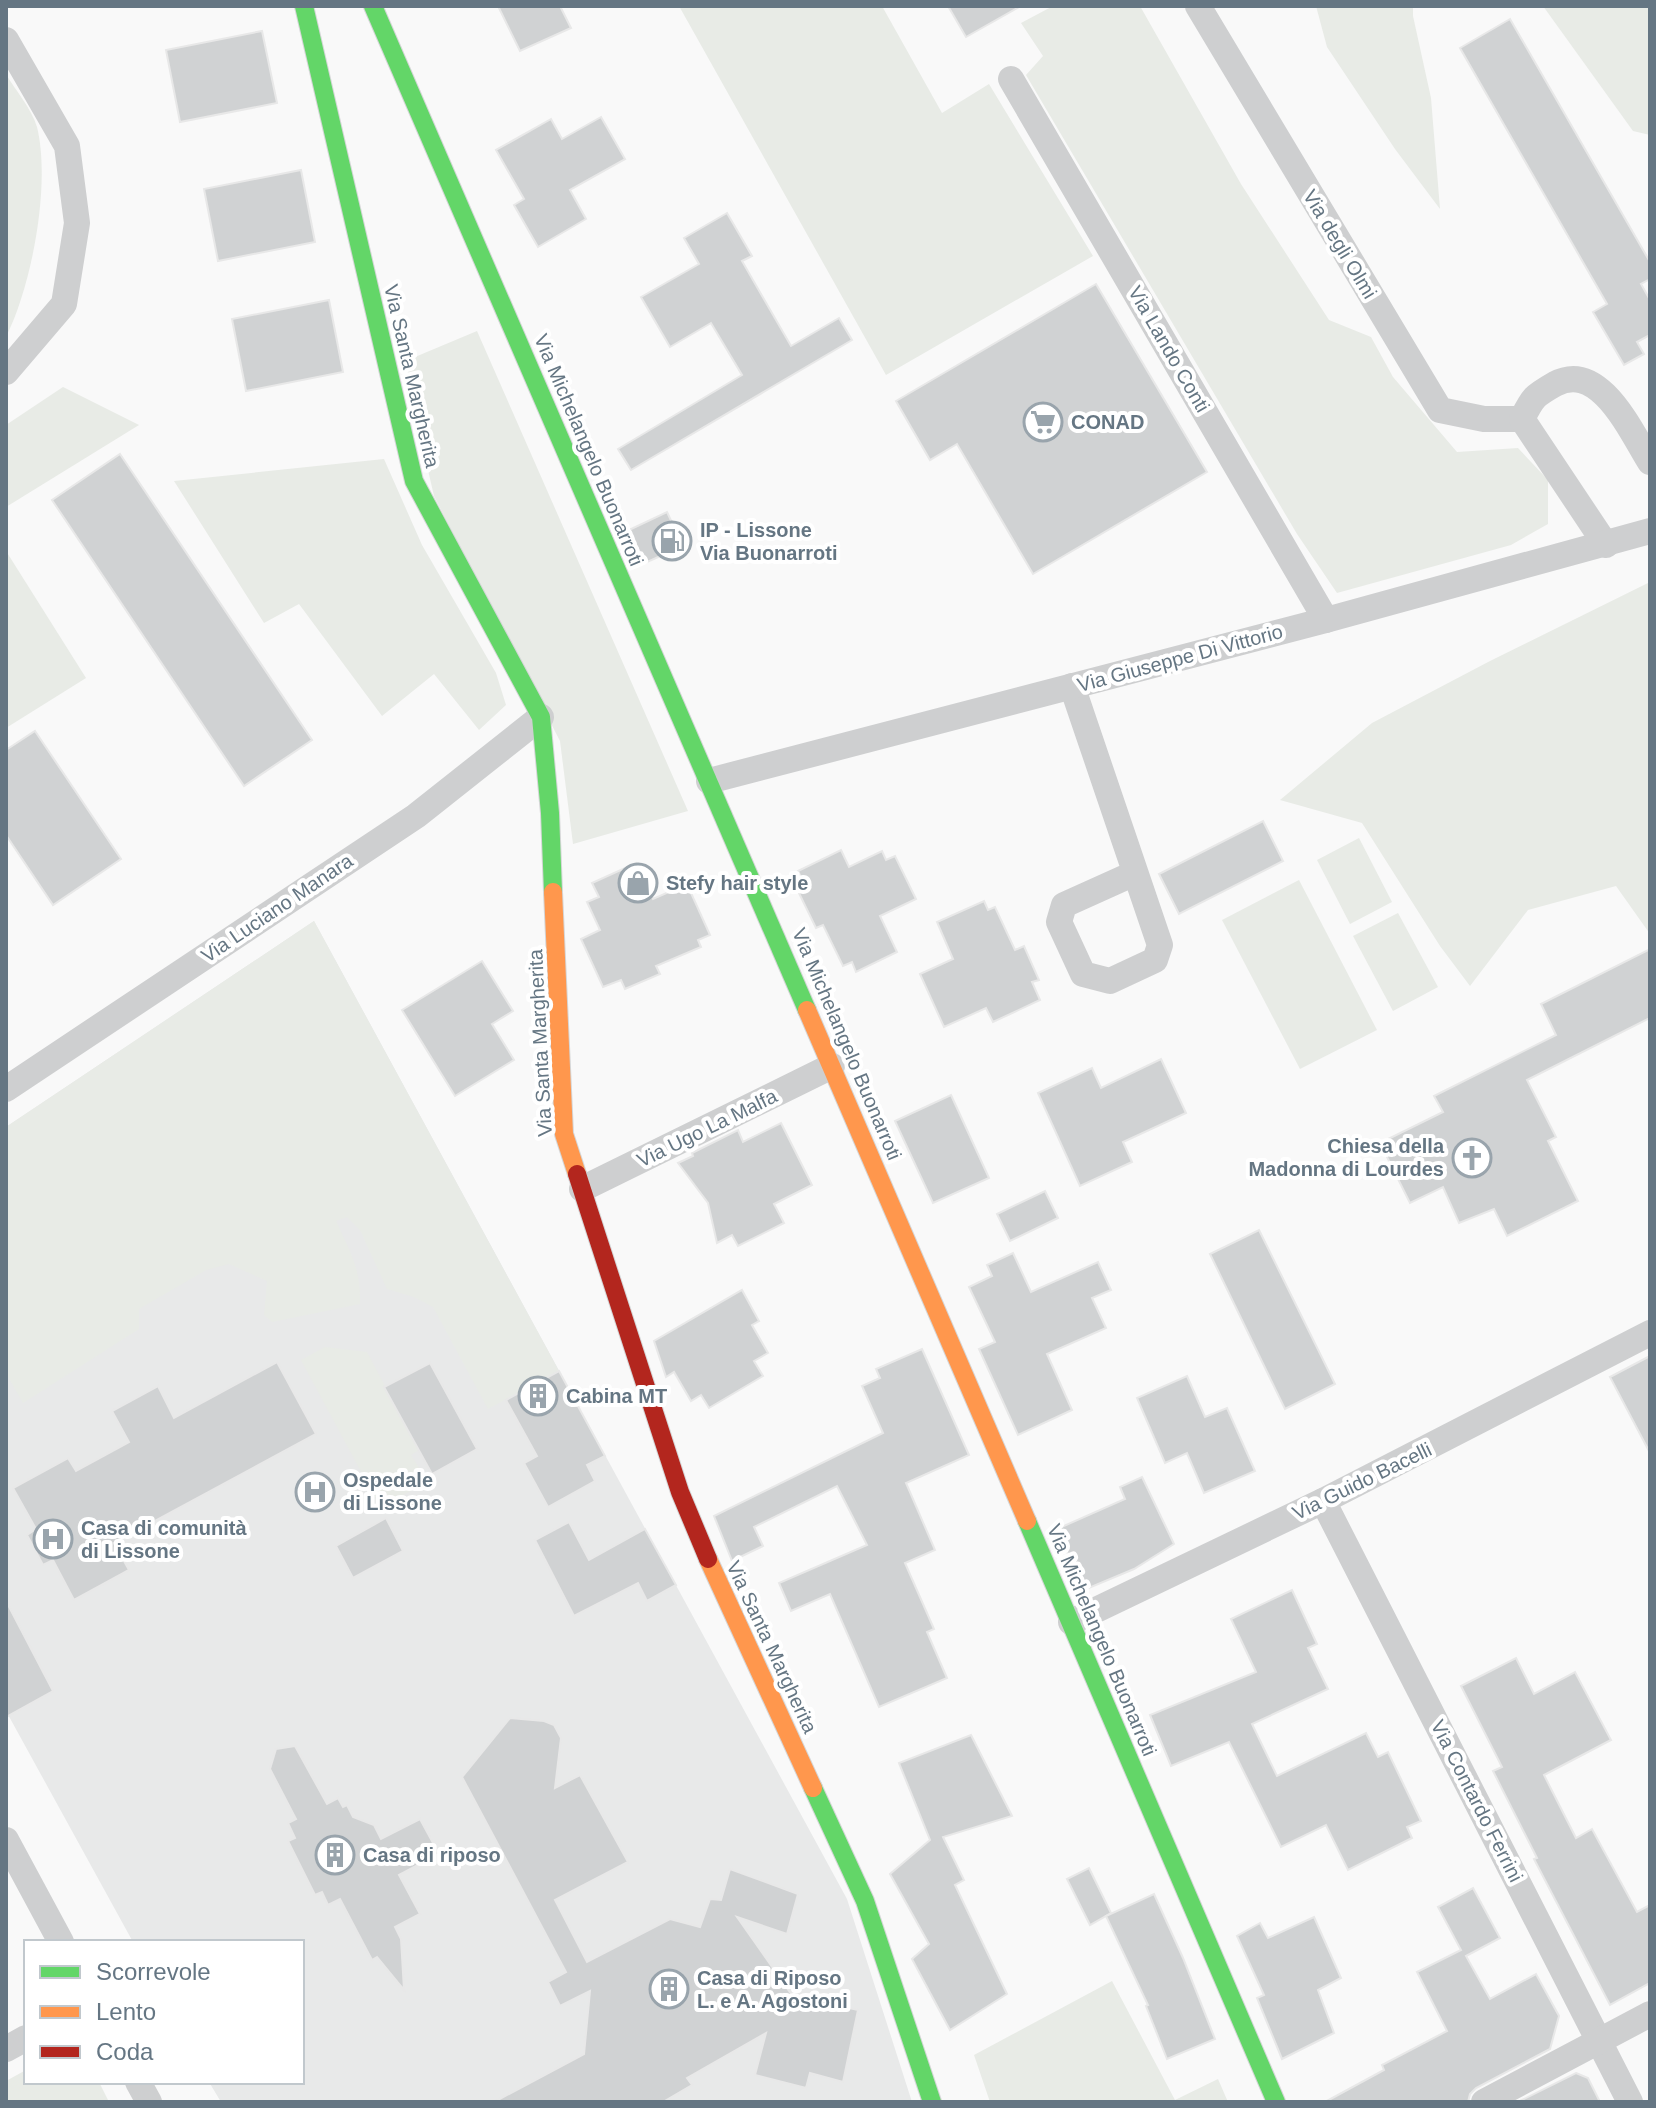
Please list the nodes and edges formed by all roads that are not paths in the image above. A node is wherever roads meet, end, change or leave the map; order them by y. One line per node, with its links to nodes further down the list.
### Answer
1 (304, 6): 13 (street, Via Santa Margherita)
2 (373, 6): 14 (street, Via Michelangelo Buonarroti)
3 (1198, 6): 7 (street, Via degli Olmi)
4 (6, 40): 6 (street)
5 (1011, 79): 11 (street, Via Lando Conti)
6 (6, 372)
7 (1522, 419): 8 (street); 10 (street)
8 (1650, 462)
9 (1650, 531): 10 (street, Via Giuseppe Di Vittorio)
10 (1606, 545): 11 (street, Via Giuseppe Di Vittorio)
11 (1326, 620): 12 (street, Via Giuseppe Di Vittorio)
12 (1072, 686): 14 (street, Via Giuseppe Di Vittorio); 15 (street)
13 (541, 717): 17 (street, Via Luciano Manara); 18 (street, Via Santa Margherita)
14 (709, 781): 16 (street, Via Michelangelo Buonarroti)
15 (1135, 873)
16 (832, 1066): 18 (street, Via Ugo La Malfa); 21 (street, Via Michelangelo Buonarroti)
17 (6, 1089)
18 (582, 1189): 30 (street, Via Santa Margherita)
19 (1650, 1333): 20 (street, Via Guido Bacelli)
20 (1323, 1501): 21 (street, Via Guido Bacelli); 26 (street, Via Contardo Ferrini)
21 (1071, 1622): 31 (street, Via Michelangelo Buonarroti)
22 (6, 1840): 23 (street)
23 (60, 1940)
24 (1650, 2014): 26 (street)
25 (24, 2039): 27 (street)
26 (1599, 2041): 32 (street); 33 (street, Via Contardo Ferrini)
27 (6, 2049)
28 (139, 2084): 29 (street)
29 (149, 2102)
30 (932, 2102)
31 (1276, 2102)
32 (1484, 2102)
33 (1630, 2102)

